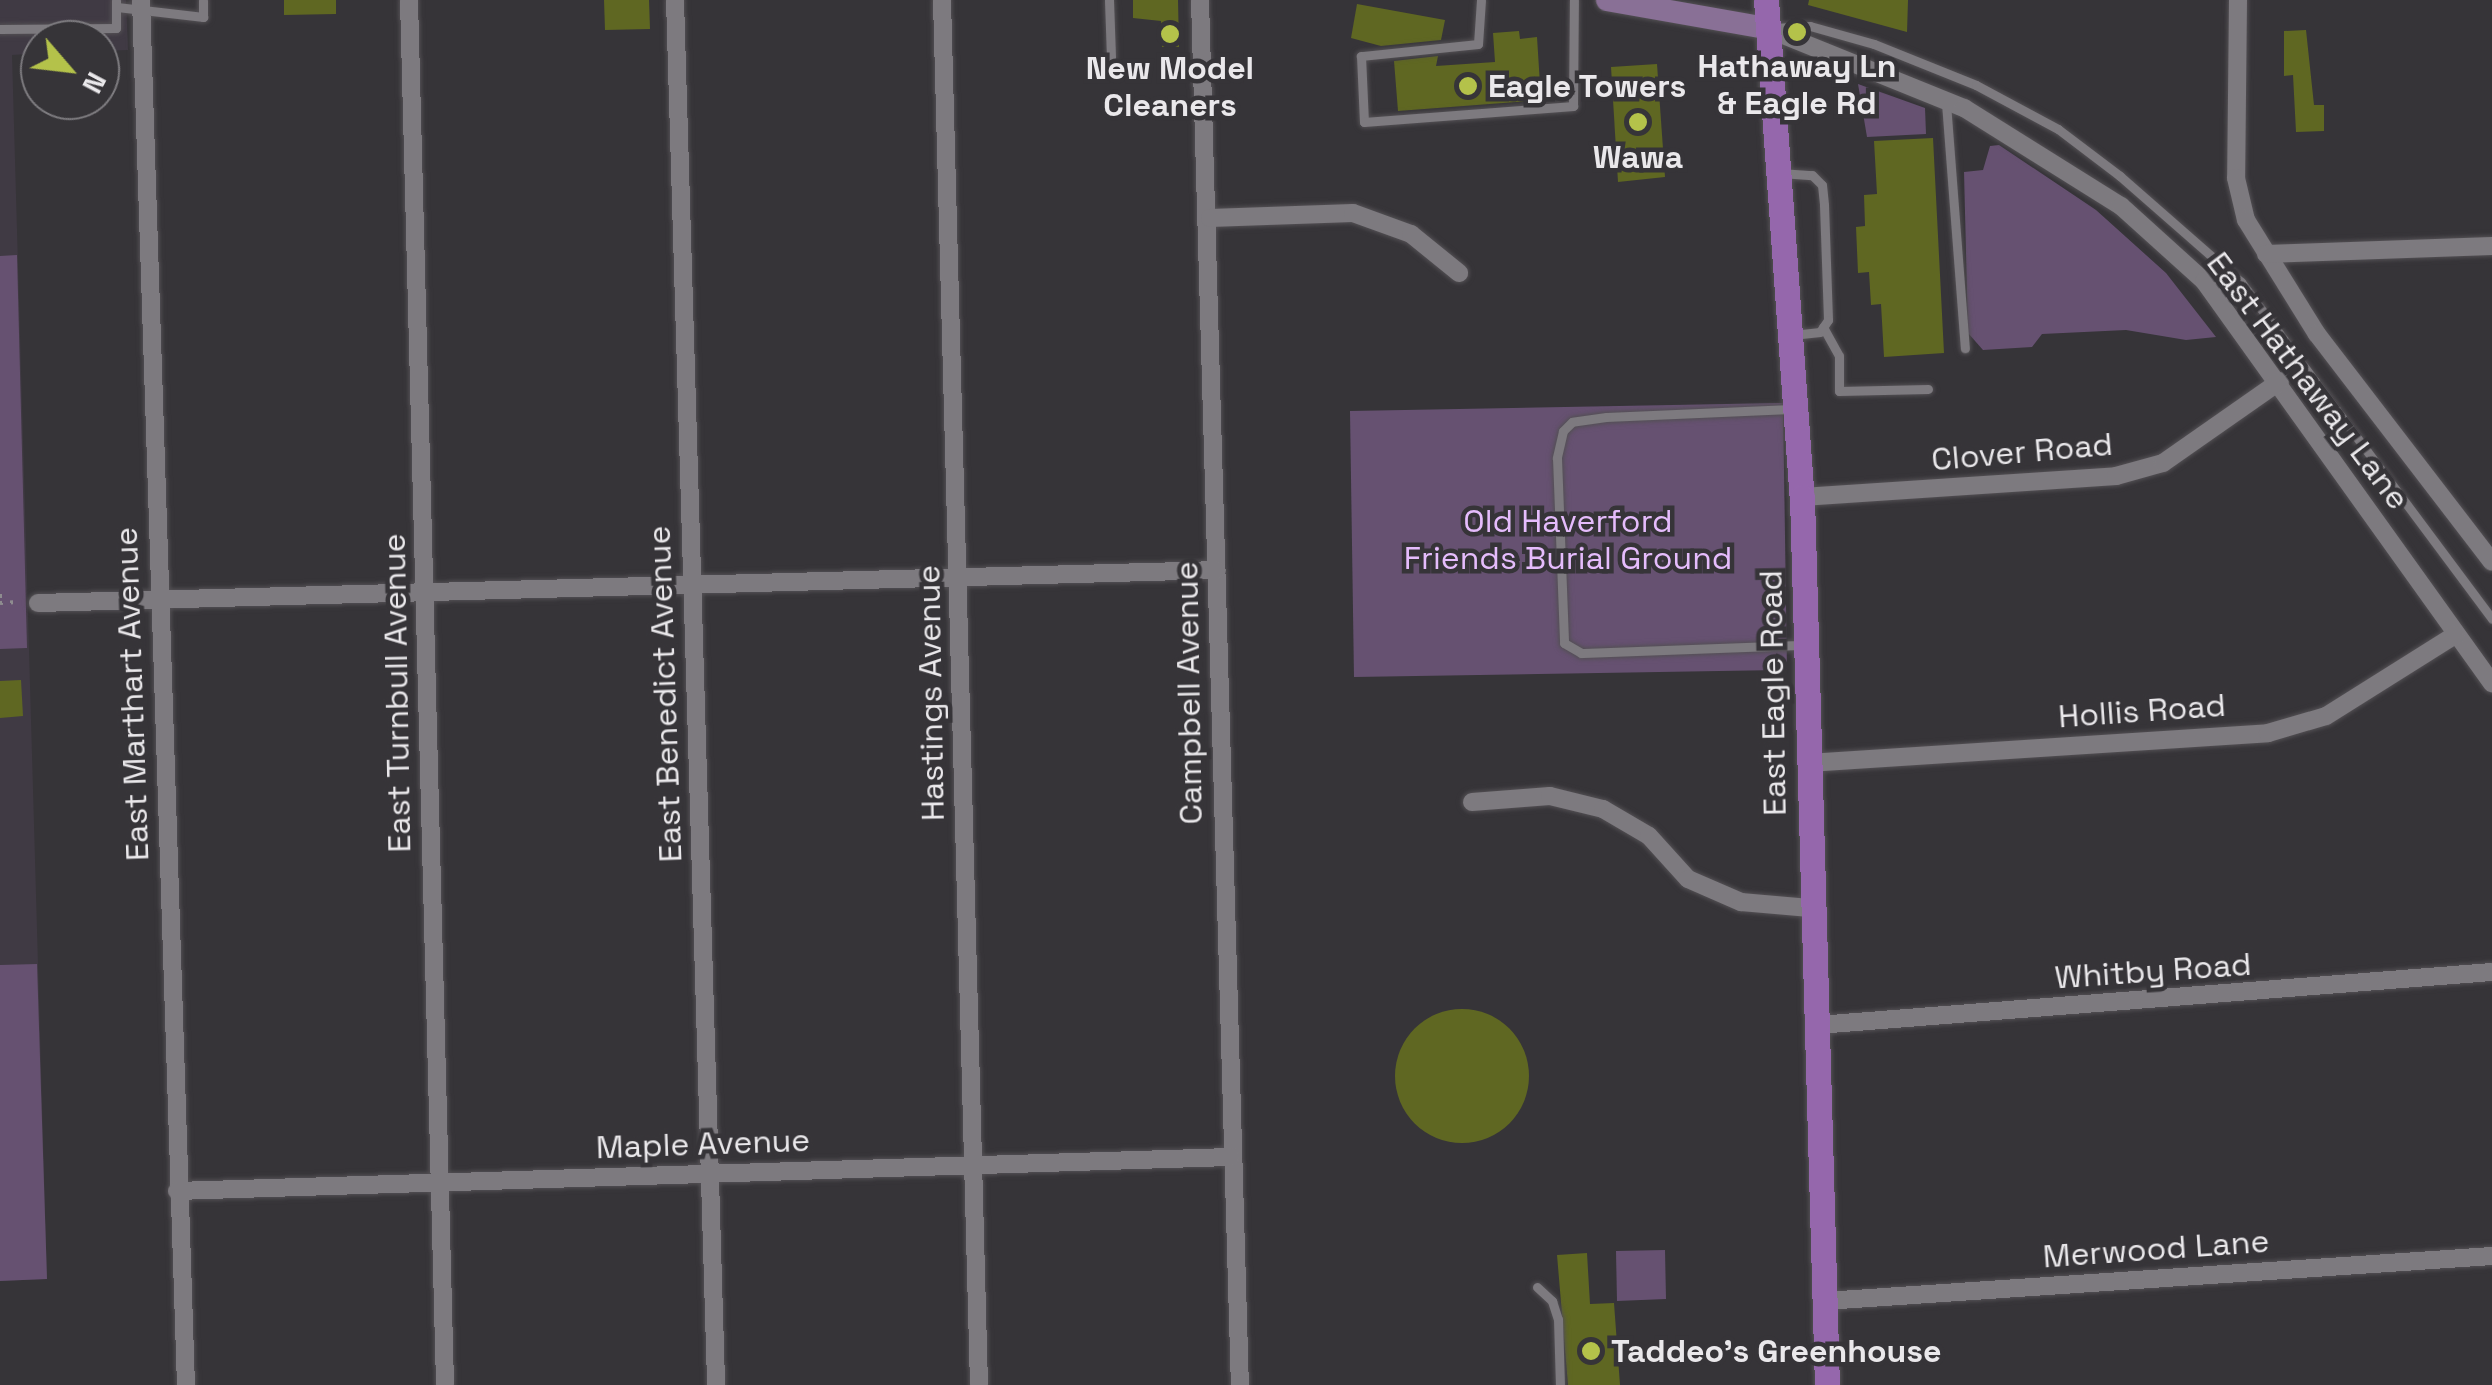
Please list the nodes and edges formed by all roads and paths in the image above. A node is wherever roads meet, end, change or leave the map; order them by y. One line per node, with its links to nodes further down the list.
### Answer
1 (203, 0): 14 (lane)
2 (408, 0): 35 (street, East Turnbull Avenue)
3 (675, 0): 34 (street, East Benedict Avenue)
4 (942, 0): 33 (street, Hastings Avenue)
5 (1108, 0): 17 (lane)
6 (1200, 0): 20 (street, Campbell Avenue)
7 (1481, 0): 8 (lane)
8 (1574, 0)
9 (1607, 0): 12 (street)
10 (1766, 0): 15 (main road, East Eagle Road)
11 (2238, 0): 22 (street)
12 (1640, 3): 15 (street)
13 (116, 4): 14 (lane); 16 (lane)
14 (141, 4): 36 (street, East Marthart Avenue)
15 (1766, 28): 18 (street, East Hathaway Lane); 19 (main road, East Eagle Road); 38 (lane)
16 (0, 29)
17 (1112, 57)
18 (1946, 100): 26 (lane); 27 (street, East Hathaway Lane)
19 (1777, 173): 24 (lane); 25 (main road, East Eagle Road)
20 (1210, 218): 23 (street); 32 (street, Campbell Avenue)
21 (2492, 246): 22 (street)
22 (2266, 254): 31 (street)
23 (1459, 273)
24 (1824, 327): 25 (lane); 28 (lane)
25 (1790, 336): 29 (main road, East Eagle Road)
26 (1965, 348)
27 (2280, 381): 30 (street, Clover Road); 39 (street, East Hathaway Lane)
28 (1928, 389)
29 (1796, 409): 30 (main road, East Eagle Road); 40 (lane)
30 (1802, 498): 40 (main road, East Eagle Road)
31 (2490, 556)
32 (1217, 570): 33 (street); 47 (street, Campbell Avenue)
33 (960, 575): 34 (street); 48 (street, Hastings Avenue)
34 (691, 583): 35 (street); 49 (street, East Benedict Avenue)
35 (425, 591): 36 (street); 50 (street, East Turnbull Avenue)
36 (158, 599): 37 (street); 51 (street, East Marthart Avenue)
37 (38, 603)
38 (2492, 619)
39 (2455, 635): 41 (street, East Hathaway Lane); 42 (street, Hollis Road)
40 (1802, 645): 42 (main road, East Eagle Road)
41 (2492, 684)
42 (1808, 763): 44 (main road, East Eagle Road)
43 (1472, 802): 44 (street)
44 (1810, 908): 46 (main road, East Eagle Road)
45 (2492, 972): 46 (street, Whitby Road)
46 (1818, 1025): 54 (main road, East Eagle Road)
47 (1230, 1157): 48 (street, Maple Avenue); 59 (street, Campbell Avenue)
48 (970, 1164): 49 (street, Maple Avenue); 58 (street, Hastings Avenue)
49 (712, 1174): 50 (street, Maple Avenue); 57 (street, East Benedict Avenue)
50 (439, 1184): 51 (street, Maple Avenue); 56 (street, East Turnbull Avenue)
51 (177, 1192): 55 (street, East Marthart Avenue)
52 (2492, 1256): 54 (street, Merwood Lane)
53 (1537, 1287): 60 (lane)
54 (1825, 1301): 61 (main road, East Eagle Road)
55 (186, 1385)
56 (446, 1385)
57 (716, 1385)
58 (979, 1385)
59 (1240, 1385)
60 (1560, 1385)
61 (1827, 1385)

